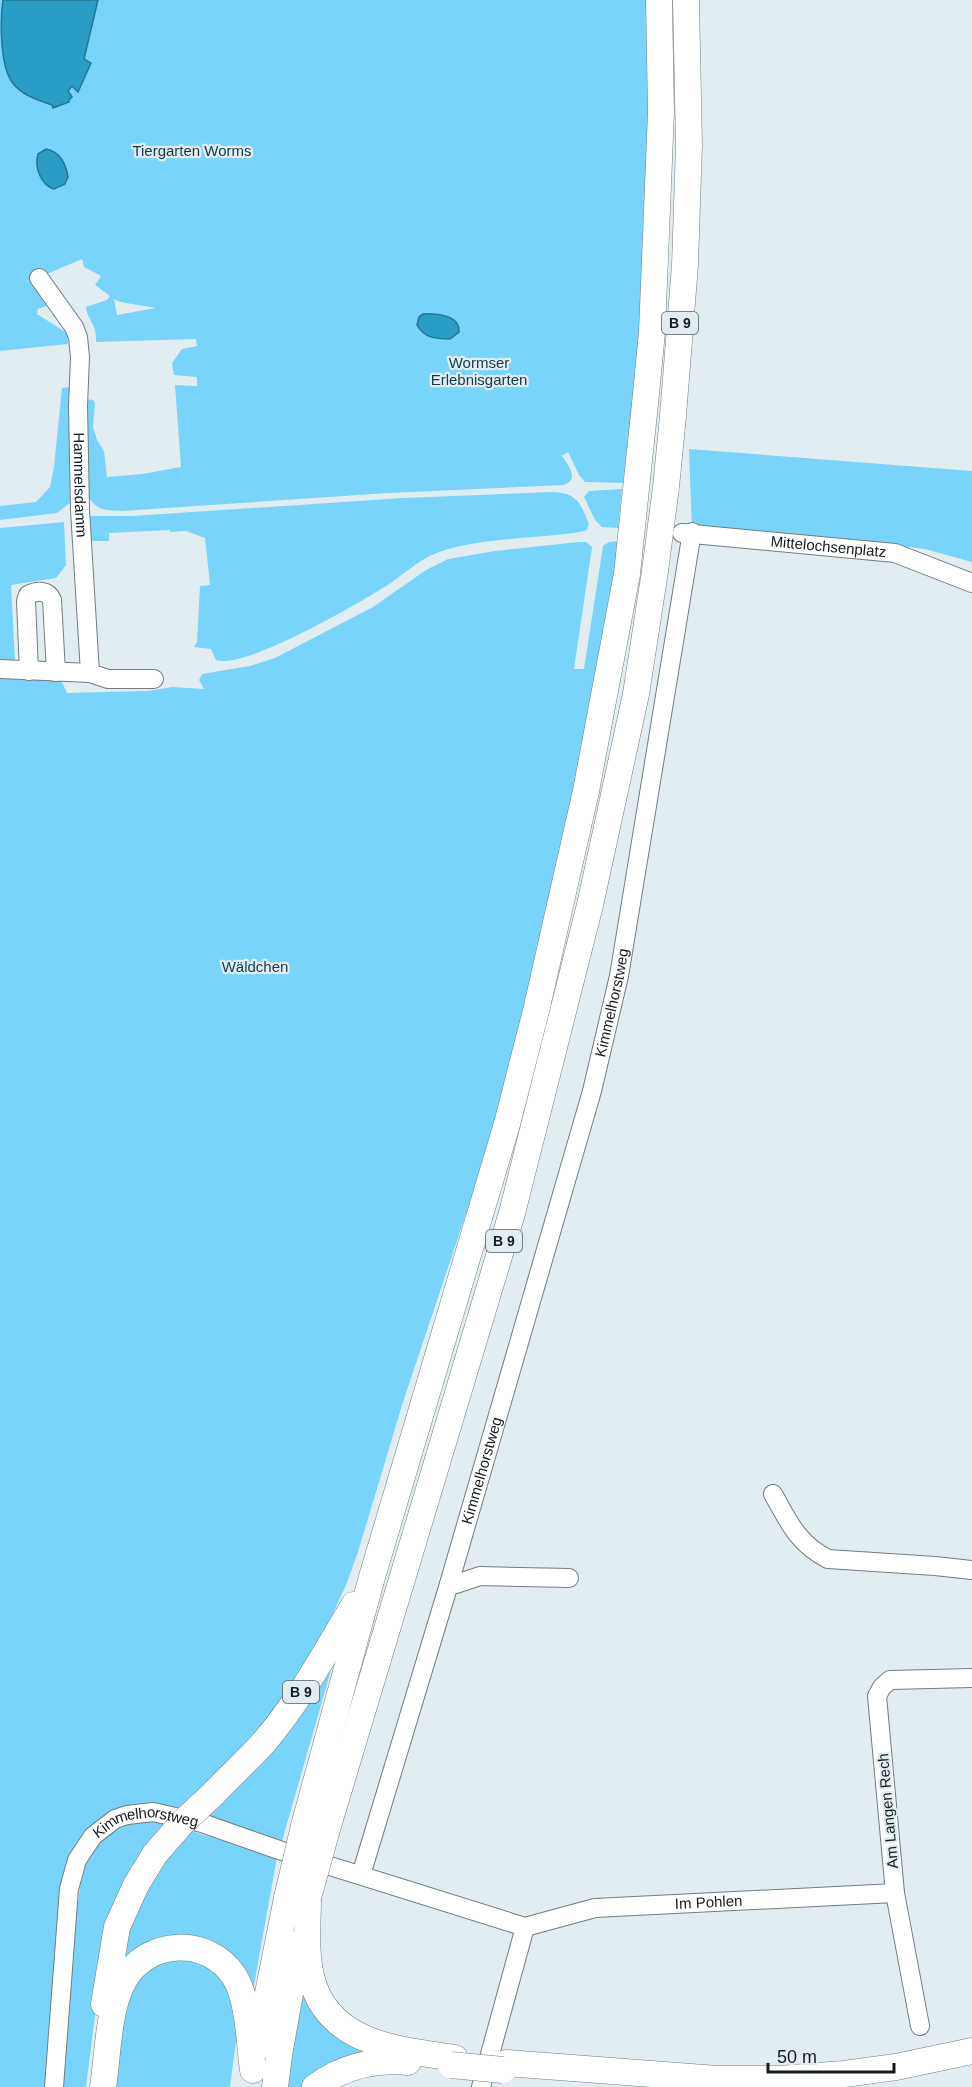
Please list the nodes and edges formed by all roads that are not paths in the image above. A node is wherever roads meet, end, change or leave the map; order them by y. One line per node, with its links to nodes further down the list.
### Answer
1 (659, 0): 13 (highway, B 9)
2 (686, 0): 17 (highway, B 9)
3 (39, 278): 9 (street, Hammelsdamm)
4 (686, 532): 5 (street, Mittelochsenplatz); 15 (street, Kimmelhorstweg)
5 (972, 583)
6 (0, 669): 7 (street)
7 (29, 670): 8 (street); 8 (street)
8 (56, 672): 9 (street)
9 (90, 673): 10 (street)
10 (154, 679)
11 (773, 1494): 12 (street)
12 (972, 1570)
13 (372, 1577): 17 (highway); 28 (highway, B 9, bridge)
14 (569, 1578): 15 (street)
15 (449, 1584): 18 (street, Kimmelhorstweg)
16 (972, 1678): 19 (street, Am Langen Rech)
17 (316, 1827): 20 (highway, bridge)
18 (361, 1875): 21 (street); 27 (street, Kimmelhorstweg)
19 (895, 1893): 21 (street, Im Pohlen); 22 (street, Am Langen Rech)
20 (297, 1898): 24 (highway); 26 (highway); 30 (highway)
21 (525, 1927): 32 (street)
22 (920, 2026)
23 (972, 2051): 25 (highway)
24 (453, 2062): 25 (highway, bridge); 31 (highway)
25 (505, 2066): 33 (highway)
26 (251, 2078): 29 (highway)
27 (54, 2087)
28 (92, 2087)
29 (104, 2087)
30 (275, 2087)
31 (315, 2087)
32 (481, 2087)
33 (658, 2087)

